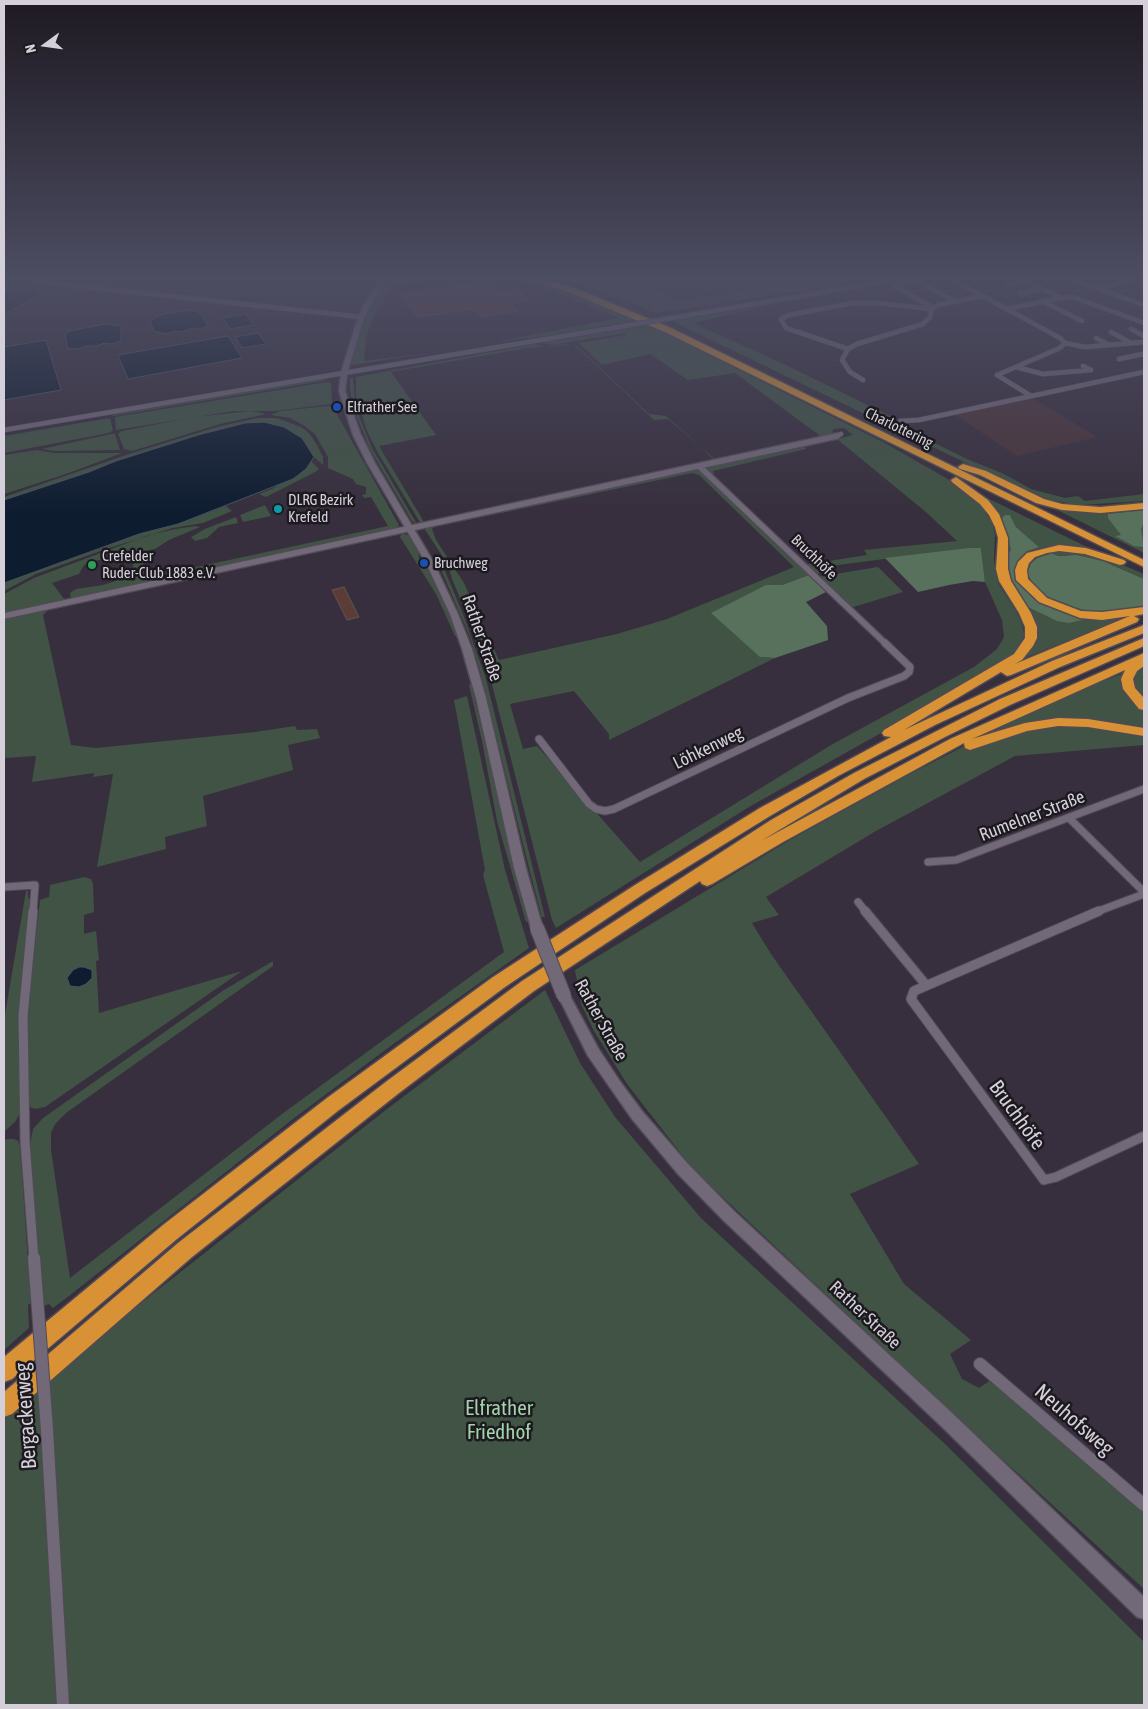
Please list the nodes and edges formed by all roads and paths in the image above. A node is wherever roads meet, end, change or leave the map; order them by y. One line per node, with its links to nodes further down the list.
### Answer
1 (349, 357): 12 (main road, Rather Straße)
2 (441, 357): 12 (street, bridge)
3 (722, 357): 15 (highway, Charlottering)
4 (734, 357): 19 (highway, Charlottering)
5 (844, 357): 13 (street)
6 (1040, 357): 10 (street)
7 (1130, 357): 8 (street)
8 (1119, 359)
9 (1083, 366): 10 (street)
10 (1016, 367): 14 (street)
11 (1144, 372): 14 (street)
12 (344, 373): 17 (street); 23 (main road, Rather Straße)
13 (863, 380)
14 (1031, 396): 16 (street)
15 (834, 413): 20 (highway); 25 (highway, Charlottering)
16 (900, 421)
17 (4, 430)
18 (841, 434): 21 (street)
19 (952, 463): 22 (highway); 24 (highway, Charlottering)
20 (931, 466): 25 (highway); 32 (highway)
21 (700, 467): 23 (street); 31 (street, Bruchhöfe)
22 (1144, 506)
23 (411, 529): 27 (street); 51 (main road, Rather Straße, bridge)
24 (1144, 556)
25 (1143, 568): 26 (highway)
26 (1144, 613): 32 (highway)
27 (4, 616)
28 (1144, 629): 36 (highway)
29 (1144, 642): 44 (highway)
30 (1144, 659): 33 (highway); 38 (highway)
31 (910, 667): 35 (street, Löhkenweg)
32 (960, 692): 36 (highway)
33 (1144, 706)
34 (1144, 732): 38 (highway)
35 (538, 739)
36 (833, 773): 48 (highway)
37 (1144, 790): 39 (street, Rumelner Straße)
38 (866, 792): 44 (highway)
39 (1069, 818): 40 (street, Rumelner Straße); 42 (street, Bruchhöfe)
40 (928, 862)
41 (4, 887): 52 (street, Bergackerweg, bridge)
42 (1144, 893): 45 (street, Bruchhöfe)
43 (858, 902): 45 (street)
44 (634, 916): 49 (highway)
45 (926, 985): 46 (street, Bruchhöfe)
46 (1144, 1136)
47 (980, 1364): 50 (street, Neuhofsweg)
48 (4, 1371)
49 (4, 1406)
50 (1144, 1505)
51 (1144, 1610)
52 (63, 1705)

